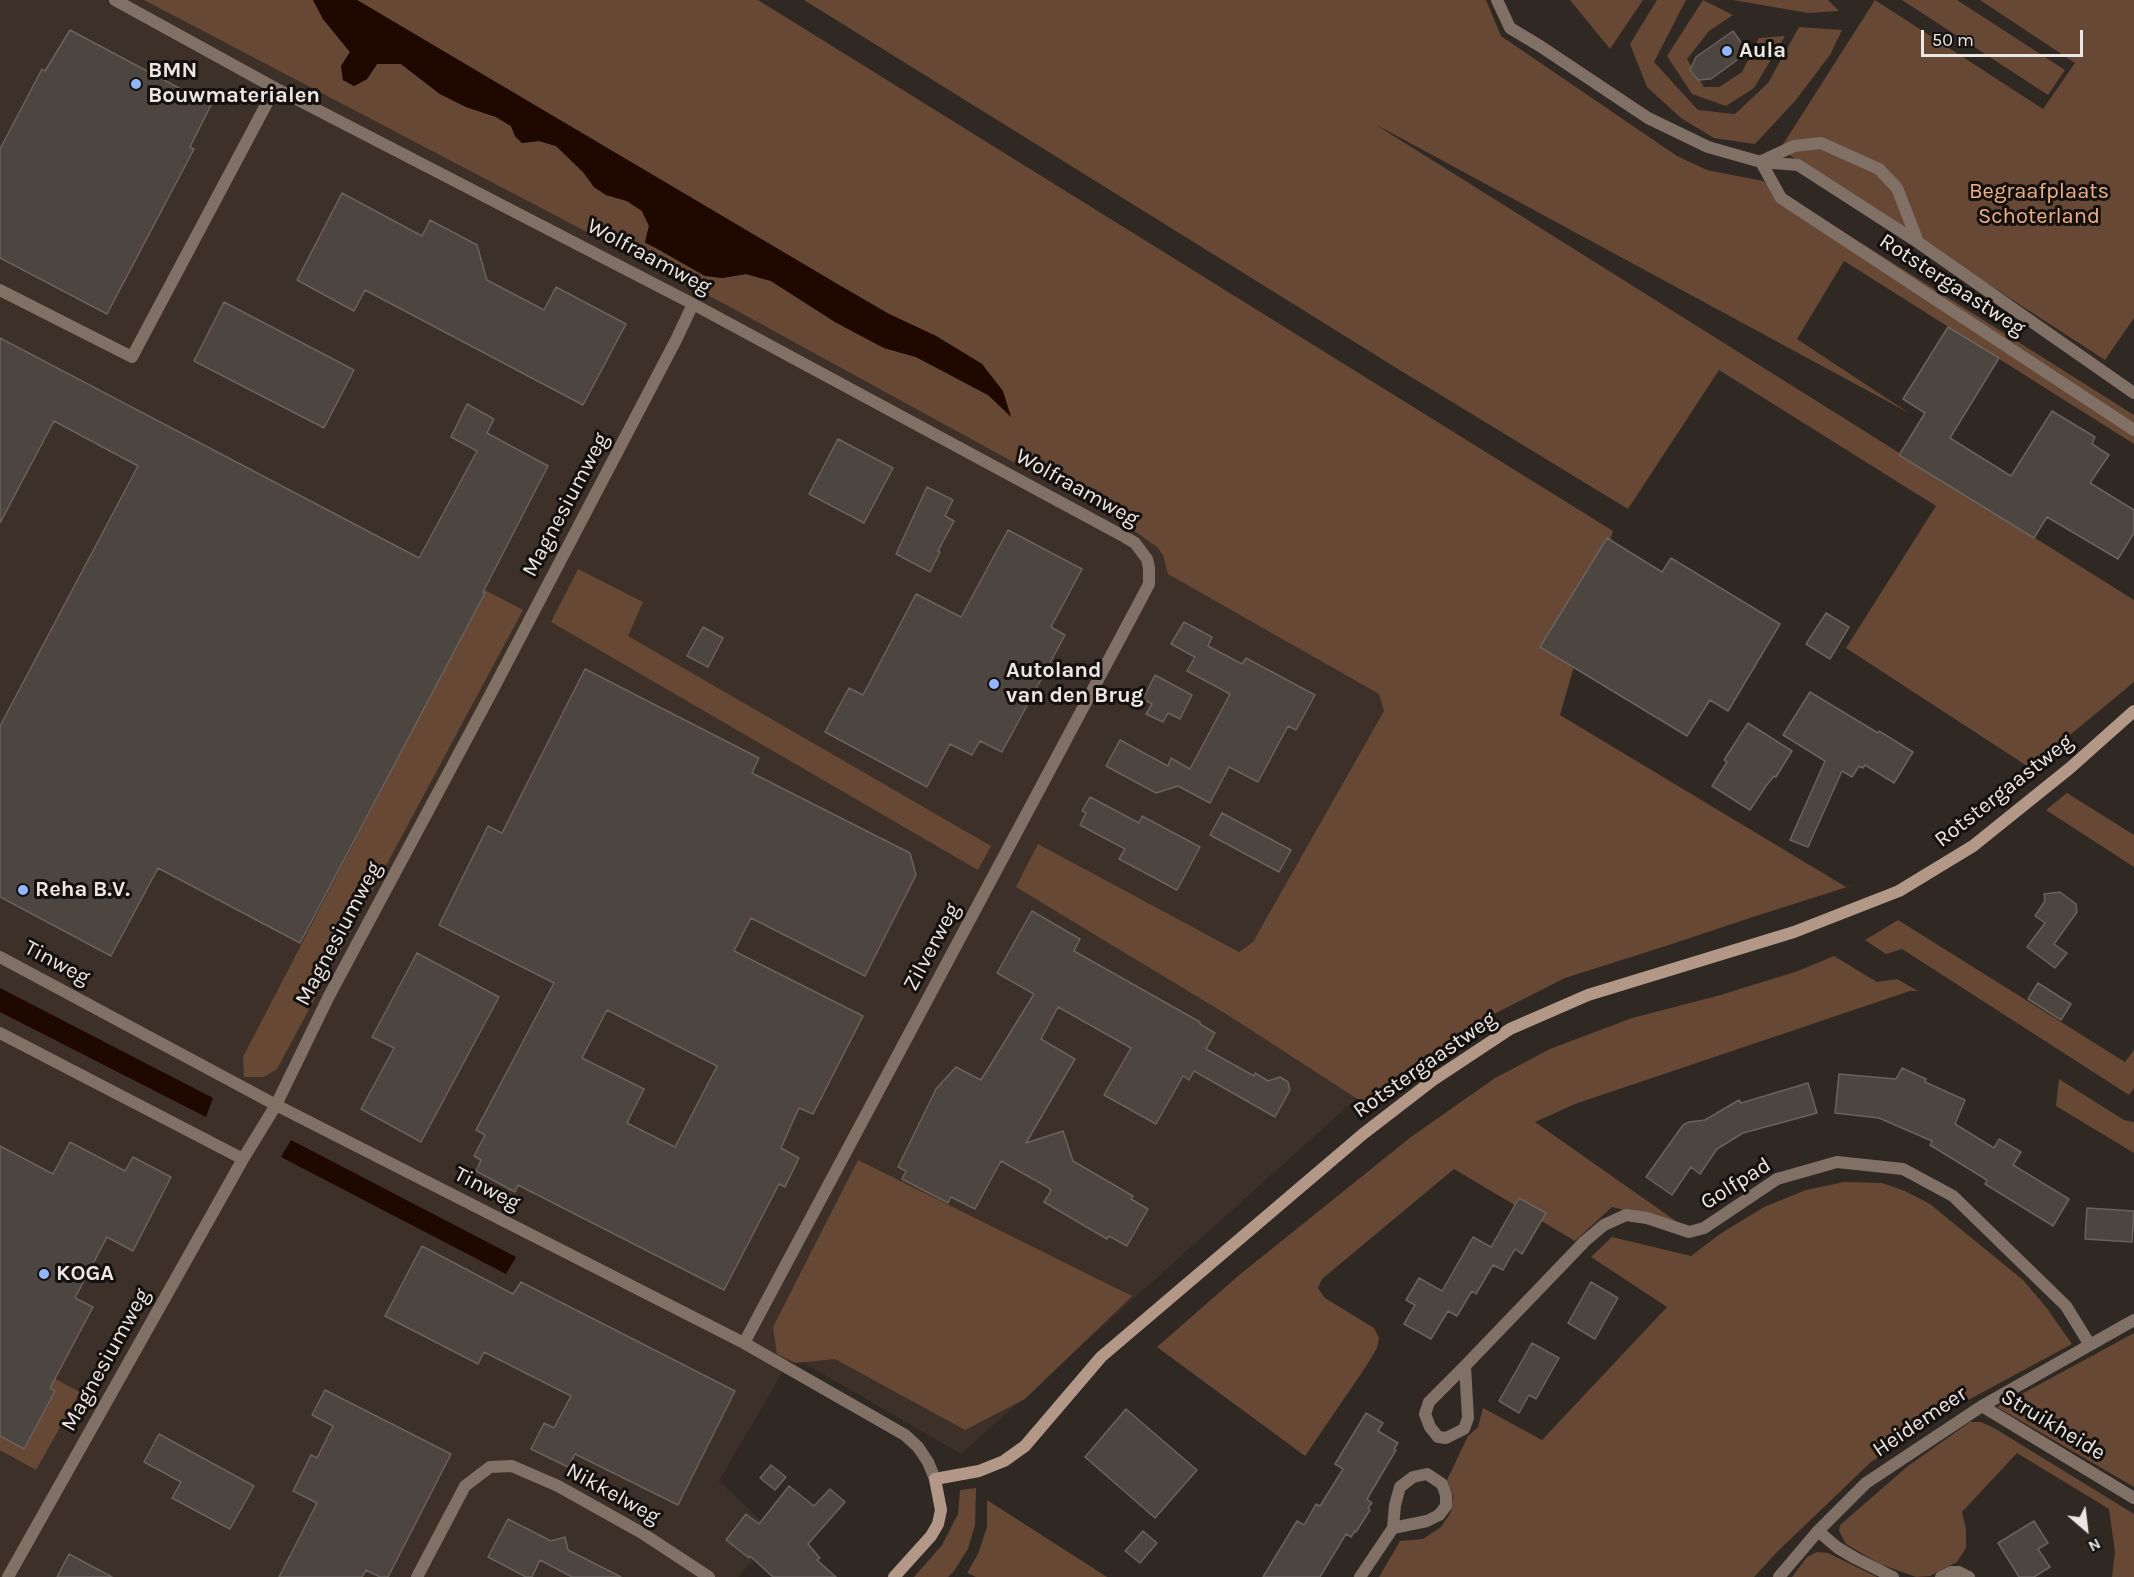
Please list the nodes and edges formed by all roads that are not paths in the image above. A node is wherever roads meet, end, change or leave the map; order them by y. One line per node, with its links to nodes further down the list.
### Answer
1 (115, 0): 3 (street, Wolfraamweg)
2 (1497, 0): 4 (street, Rotstergaastweg)
3 (275, 88): 6 (street); 7 (street, Wolfraamweg)
4 (1761, 162): 5 (street, Rotstergaastweg); 5 (street); 9 (street, Rotstergaastweg)
5 (1919, 243): 8 (street, Rotstergaastweg)
6 (0, 290)
7 (693, 304): 10 (street, Wolfraamweg); 14 (street, Magnesiumweg)
8 (2134, 393)
9 (2134, 430)
10 (1149, 568): 17 (street, Zilverweg)
11 (2134, 711): 21 (street, Rotstergaastweg)
12 (0, 957): 14 (street, Tinweg)
13 (0, 1034): 15 (street)
14 (276, 1105): 15 (street, Magnesiumweg); 17 (street, Tinweg)
15 (243, 1159): 25 (street, Magnesiumweg)
16 (2134, 1320): 18 (street, Heidemeer)
17 (744, 1343): 21 (street, Tinweg)
18 (2090, 1345): 19 (street, Golfpad); 20 (street, Heidemeer)
19 (1465, 1366): 19 (street, Golfpad)
20 (1982, 1406): 22 (street, Struikheide); 24 (street, Heidemeer)
21 (935, 1479): 28 (street)
22 (2134, 1498)
23 (1393, 1528): 23 (street); 29 (street)
24 (1818, 1531): 30 (street, Heidemeer); 31 (street)
25 (8, 1577)
26 (417, 1577): 27 (street, Nikkelweg)
27 (709, 1577)
28 (894, 1577)
29 (1360, 1577)
30 (1779, 1577)
31 (1893, 1577)
32 (1941, 1577): 33 (street)
33 (1969, 1577)

